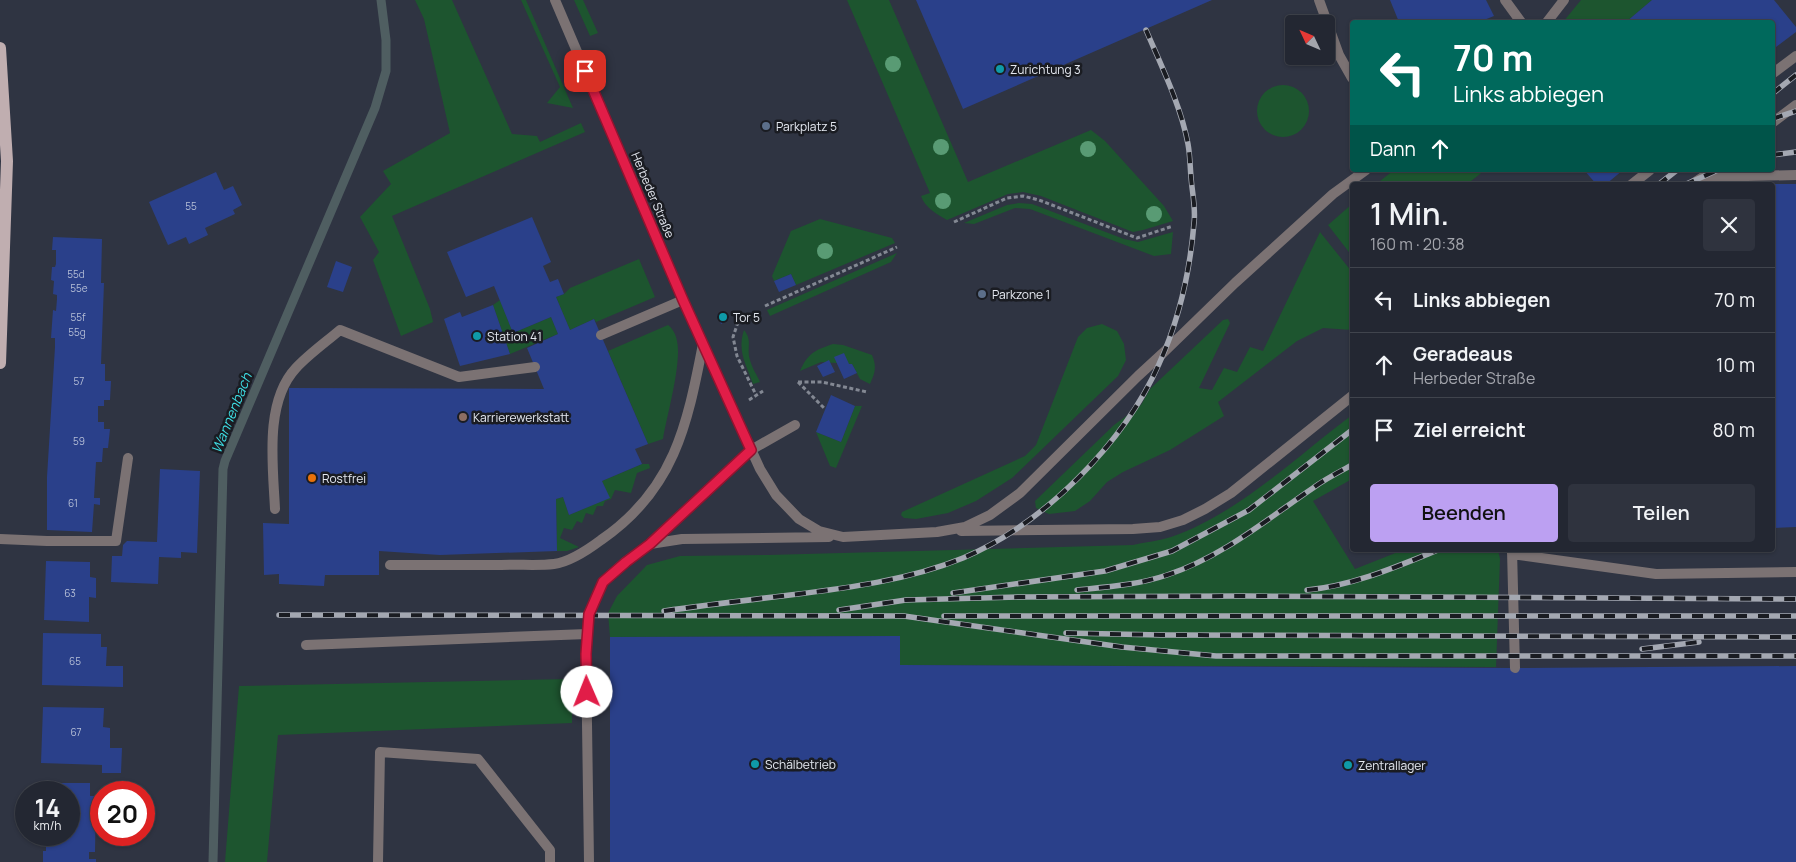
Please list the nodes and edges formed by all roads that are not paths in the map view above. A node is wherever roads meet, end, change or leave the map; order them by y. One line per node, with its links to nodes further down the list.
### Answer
1 (555, 0): 20 (lane, Herbeder Straße)
2 (1319, 0): 10 (lane)
3 (1505, 0): 5 (lane)
4 (1564, 0): 6 (lane)
5 (1520, 20)
6 (1549, 20)
7 (0, 48): 23 (main road)
8 (1796, 56): 9 (lane)
9 (1775, 72)
10 (1350, 74)
11 (1796, 104): 12 (lane)
12 (1775, 121)
13 (1363, 172): 30 (lane)
14 (1647, 172): 18 (lane)
15 (1709, 172): 17 (lane)
16 (1796, 176): 17 (lane)
17 (1703, 177): 19 (lane)
18 (1635, 182)
19 (1696, 182)
20 (683, 300): 21 (lane); 22 (lane, Herbeder Straße)
21 (601, 335)
22 (703, 344): 27 (lane, Herbeder Straße); 35 (lane)
23 (0, 363)
24 (535, 366): 29 (lane)
25 (1350, 398): 30 (lane)
26 (795, 425): 27 (lane)
27 (751, 450): 31 (lane, Herbeder Straße); 33 (lane)
28 (128, 458): 32 (lane)
29 (275, 510)
30 (937, 532): 31 (lane)
31 (843, 537): 33 (lane)
32 (0, 539)
33 (650, 544): 37 (lane)
34 (1512, 552): 36 (lane); 39 (lane)
35 (390, 565)
36 (1796, 572)
37 (587, 634): 38 (lane); 42 (lane)
38 (306, 645)
39 (1515, 668)
40 (378, 862): 41 (lane)
41 (550, 862)
42 (589, 862)

